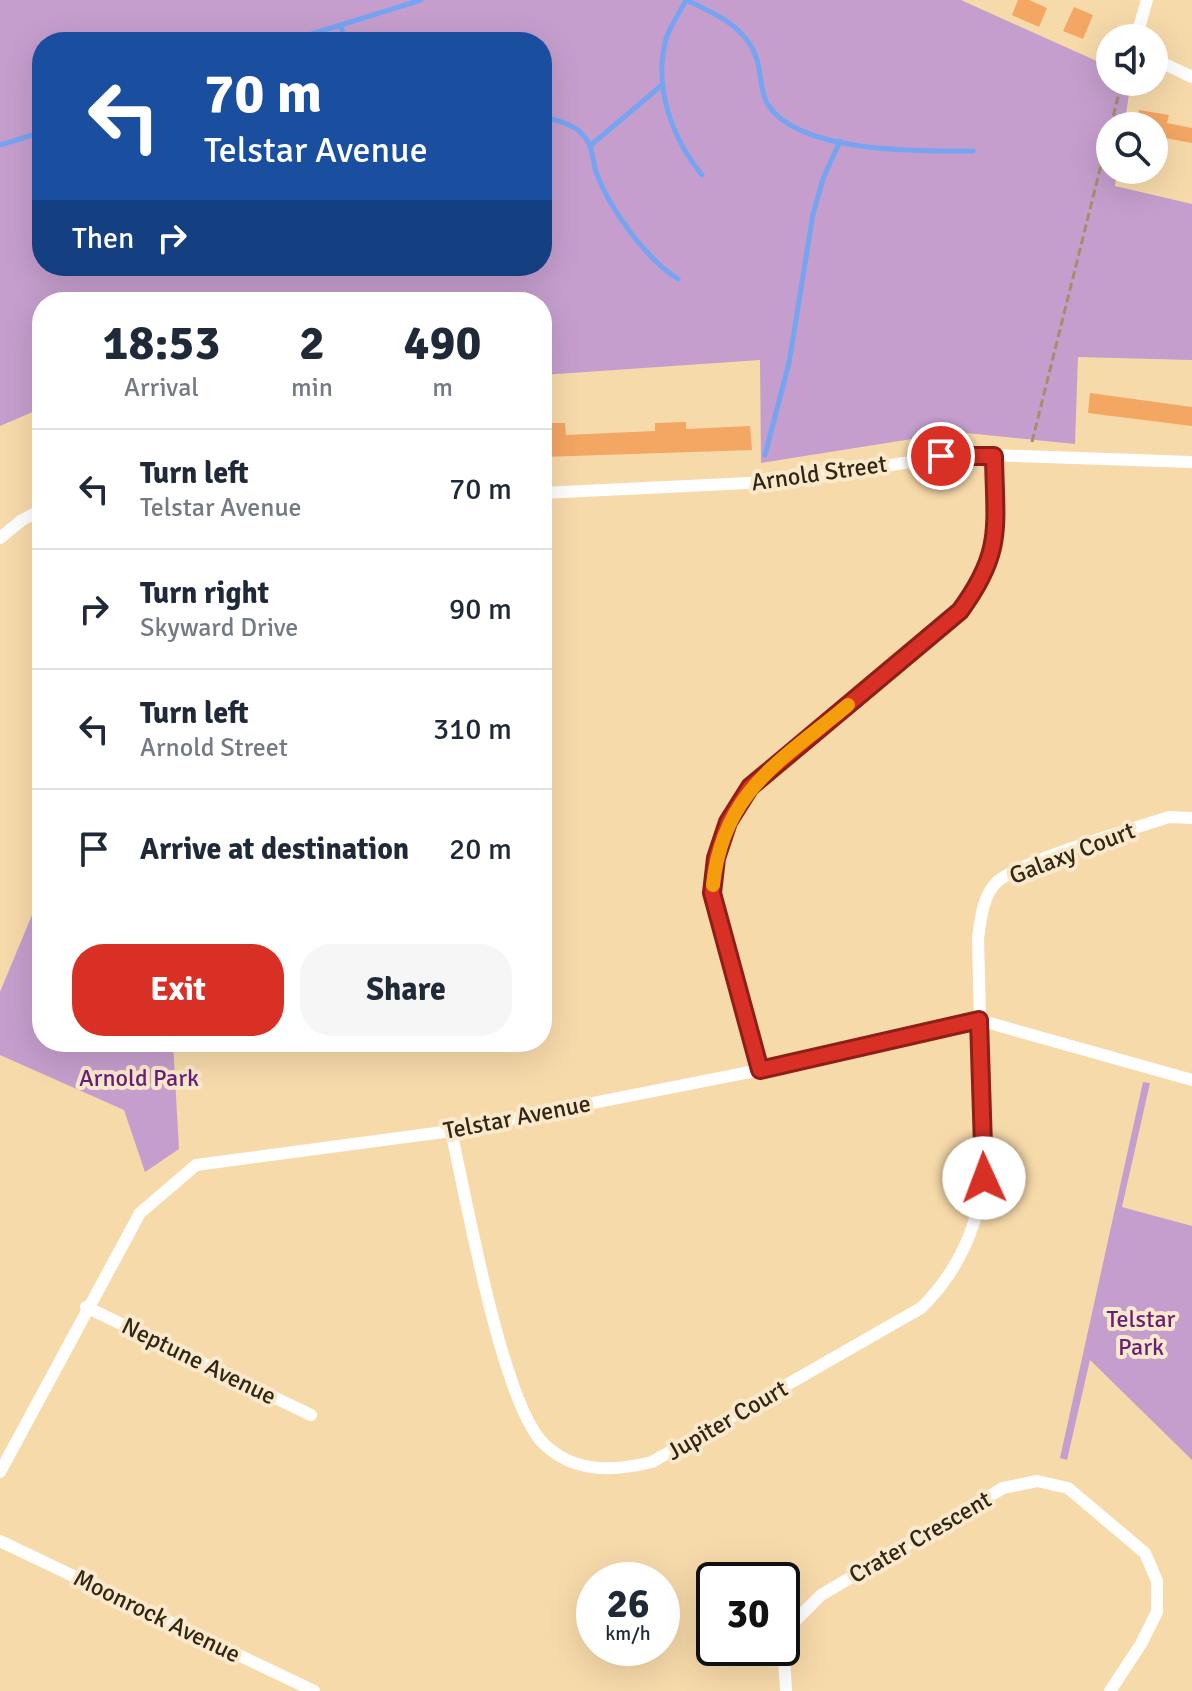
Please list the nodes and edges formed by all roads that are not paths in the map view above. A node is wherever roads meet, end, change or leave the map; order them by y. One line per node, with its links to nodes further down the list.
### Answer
1 (1147, 0): 2 (street)
2 (1140, 24)
3 (1168, 66): 4 (street)
4 (1192, 77)
5 (994, 456): 6 (street, Arnold Street); 7 (street, Arnold Street); 12 (street)
6 (1192, 462)
7 (552, 493)
8 (32, 515): 9 (street)
9 (0, 538)
10 (1192, 818): 11 (street, Galaxy Court)
11 (979, 1020): 12 (street, Telstar Avenue); 13 (street, Telstar Avenue); 14 (street, Jupiter Court)
12 (760, 1070): 14 (street, Telstar Avenue)
13 (1192, 1080)
14 (451, 1131): 15 (street, Telstar Avenue)
15 (86, 1307): 16 (street, Neptune Avenue); 17 (street, Telstar Avenue)
16 (311, 1415)
17 (0, 1472)
18 (0, 1541): 19 (street, Moonrock Avenue)
19 (314, 1691)
20 (786, 1691): 21 (street, Crater Crescent)
21 (1110, 1691)

